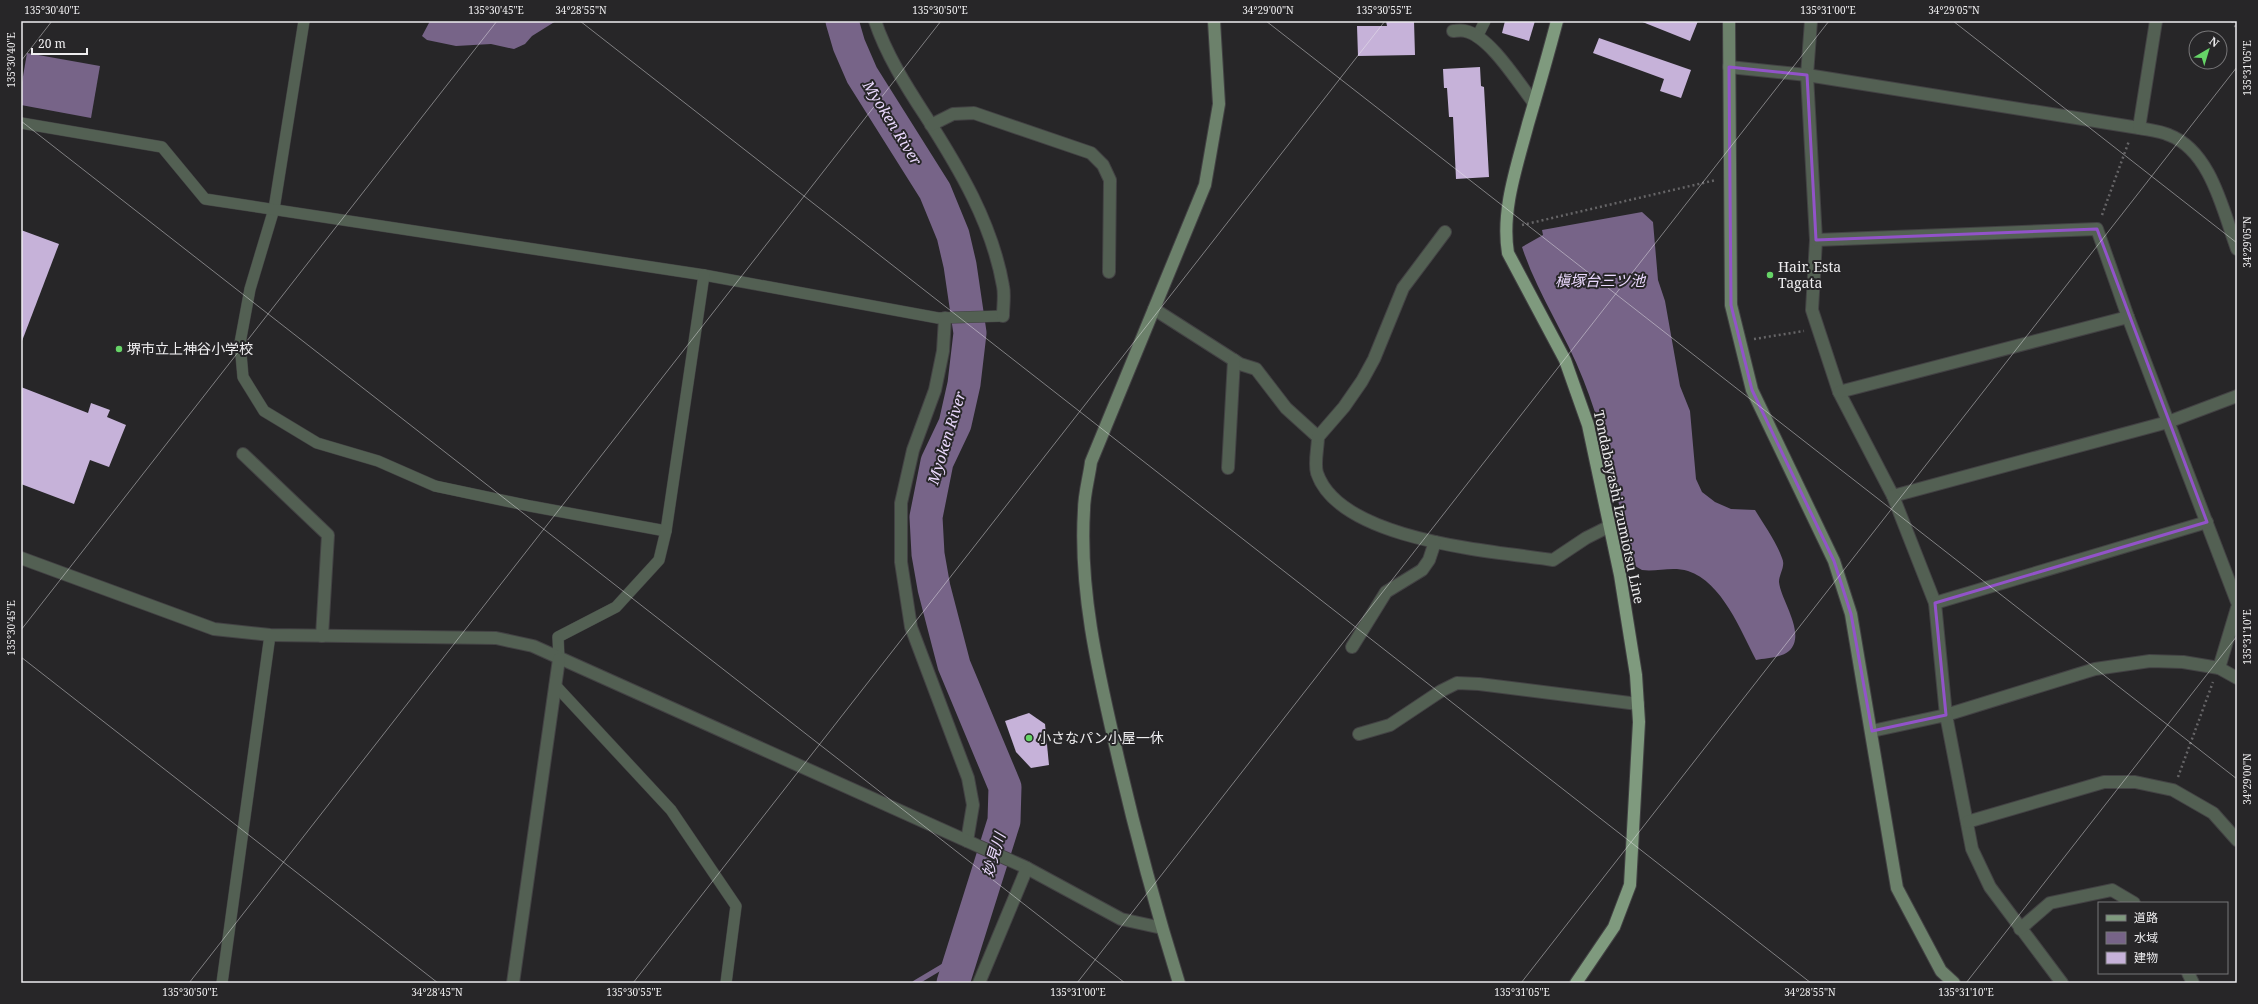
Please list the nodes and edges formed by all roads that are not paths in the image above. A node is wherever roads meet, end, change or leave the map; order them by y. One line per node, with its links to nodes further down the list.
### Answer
1 (304, 21): 17 (lane)
2 (876, 21): 15 (street)
3 (1214, 21): 23 (street)
4 (1485, 21): 10 (lane)
5 (1557, 21): 13 (main road, Tondabayashi Izumiotsu Line)
6 (1729, 21): 11 (street)
7 (1811, 21): 12 (street)
8 (2156, 21): 16 (street)
9 (1452, 31): 10 (street)
10 (1477, 37): 13 (street)
11 (1730, 67): 12 (street); 52 (street)
12 (1807, 75): 16 (street); 19 (street)
13 (1534, 104): 36 (main road, Tondabayashi Izumiotsu Line)
14 (21, 124): 17 (lane)
15 (931, 125): 21 (street); 24 (street)
16 (2137, 127): 20 (street)
17 (274, 209): 22 (lane); 37 (lane)
18 (1445, 232): 31 (street)
19 (1816, 240): 25 (street); 28 (street)
20 (2237, 249)
21 (1109, 272)
22 (704, 275): 26 (lane); 37 (lane)
23 (1154, 309): 27 (street); 59 (street)
24 (1003, 316): 26 (lane)
25 (2128, 317): 28 (street); 30 (street)
26 (945, 318): 56 (street)
27 (1234, 360): 31 (street); 33 (street)
28 (1840, 392): 34 (street)
29 (2237, 396): 30 (street)
30 (2168, 422): 34 (street); 35 (street)
31 (1318, 437): 38 (street)
32 (243, 454): 44 (street)
33 (1228, 468)
34 (1893, 496): 41 (street)
35 (2207, 522): 40 (street); 41 (street)
36 (1610, 526): 38 (street); 50 (main road, Tondabayashi Izumiotsu Line)
37 (666, 531): 46 (lane)
38 (1435, 542): 45 (street)
39 (21, 558): 43 (street)
40 (2237, 602)
41 (1935, 603): 51 (street)
42 (2237, 608): 47 (street)
43 (270, 635): 44 (street); 62 (lane)
44 (322, 636): 46 (street)
45 (1352, 647)
46 (559, 659): 49 (street); 56 (street)
47 (2218, 668): 48 (street); 51 (street)
48 (2237, 678)
49 (555, 685): 63 (street); 64 (lane)
50 (1638, 704): 53 (street); 67 (main road, Tondabayashi Izumiotsu Line)
51 (1946, 715): 52 (street); 54 (street)
52 (1872, 731): 68 (street)
53 (1358, 734)
54 (1967, 822): 55 (street); 60 (street)
55 (2237, 840)
56 (968, 841): 57 (street)
57 (1026, 867): 59 (street); 65 (street)
58 (2132, 902): 60 (street)
59 (1162, 928): 66 (street)
60 (2020, 929): 69 (street)
61 (2188, 974): 70 (street)
62 (222, 983)
63 (513, 983)
64 (726, 983)
65 (980, 983)
66 (1179, 983)
67 (1576, 983)
68 (1954, 983)
69 (2062, 983)
70 (2193, 983)

